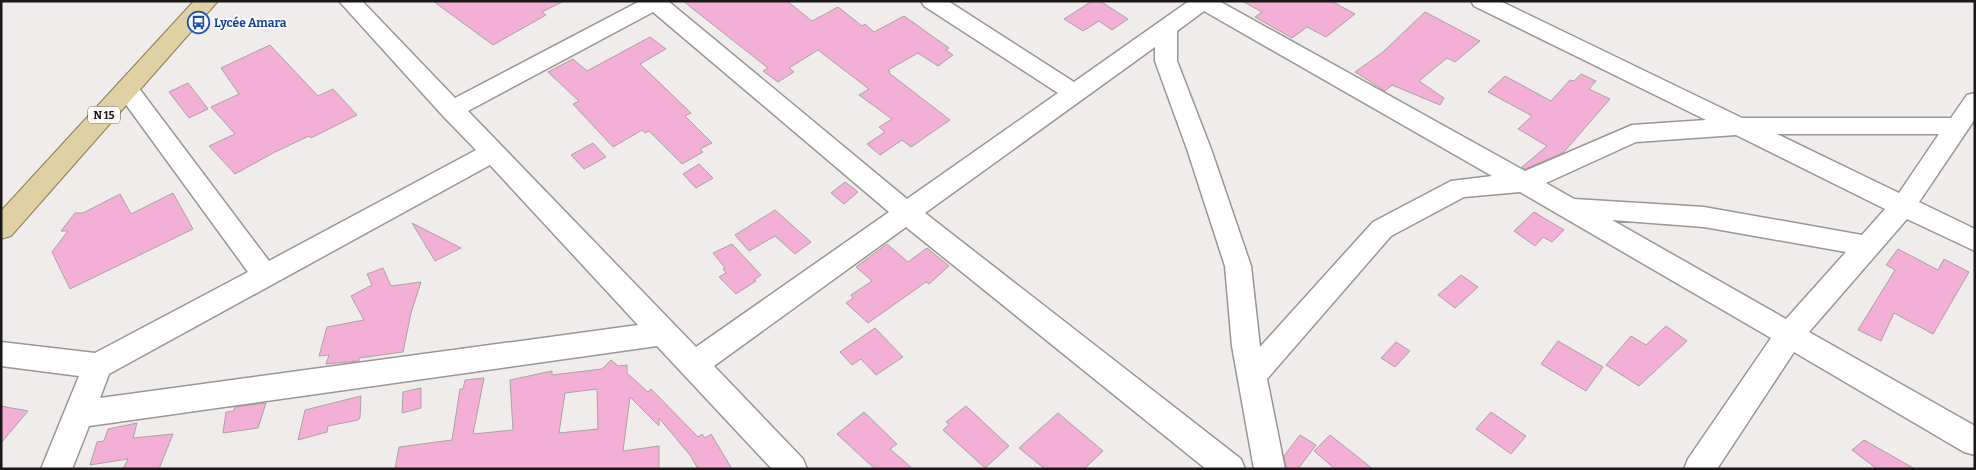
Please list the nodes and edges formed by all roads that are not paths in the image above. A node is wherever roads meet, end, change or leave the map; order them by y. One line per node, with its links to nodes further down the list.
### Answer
1 (207, 1): 8 (main road, N 15)
2 (350, 1): 11 (street)
3 (932, 1): 9 (street)
4 (1482, 1): 12 (street)
5 (655, 2): 11 (street); 18 (street)
6 (1203, 2): 7 (street); 15 (street)
7 (1166, 29): 9 (street); 28 (street)
8 (127, 89): 19 (main road, N 15); 22 (street)
9 (1075, 94): 18 (street)
10 (1975, 101): 13 (street)
11 (451, 110): 14 (street)
12 (1738, 126): 13 (street); 15 (street); 16 (street)
13 (1958, 126): 16 (street)
14 (492, 153): 22 (street); 23 (street)
15 (1524, 182): 17 (street); 28 (street)
16 (1903, 206): 20 (street); 21 (street)
17 (1569, 208): 21 (street); 24 (street)
18 (906, 212): 26 (street); 33 (street)
19 (1, 229)
20 (1975, 241)
21 (1867, 246): 24 (street)
22 (265, 274): 27 (street)
23 (664, 334): 26 (street); 29 (street)
24 (1789, 335): 30 (street); 35 (street)
25 (1, 354): 27 (street)
26 (693, 365): 32 (street)
27 (98, 366): 29 (street)
28 (1252, 376): 34 (street)
29 (80, 414): 31 (street)
30 (1975, 442)
31 (56, 469)
32 (792, 469)
33 (1230, 469)
34 (1270, 469)
35 (1699, 469)

